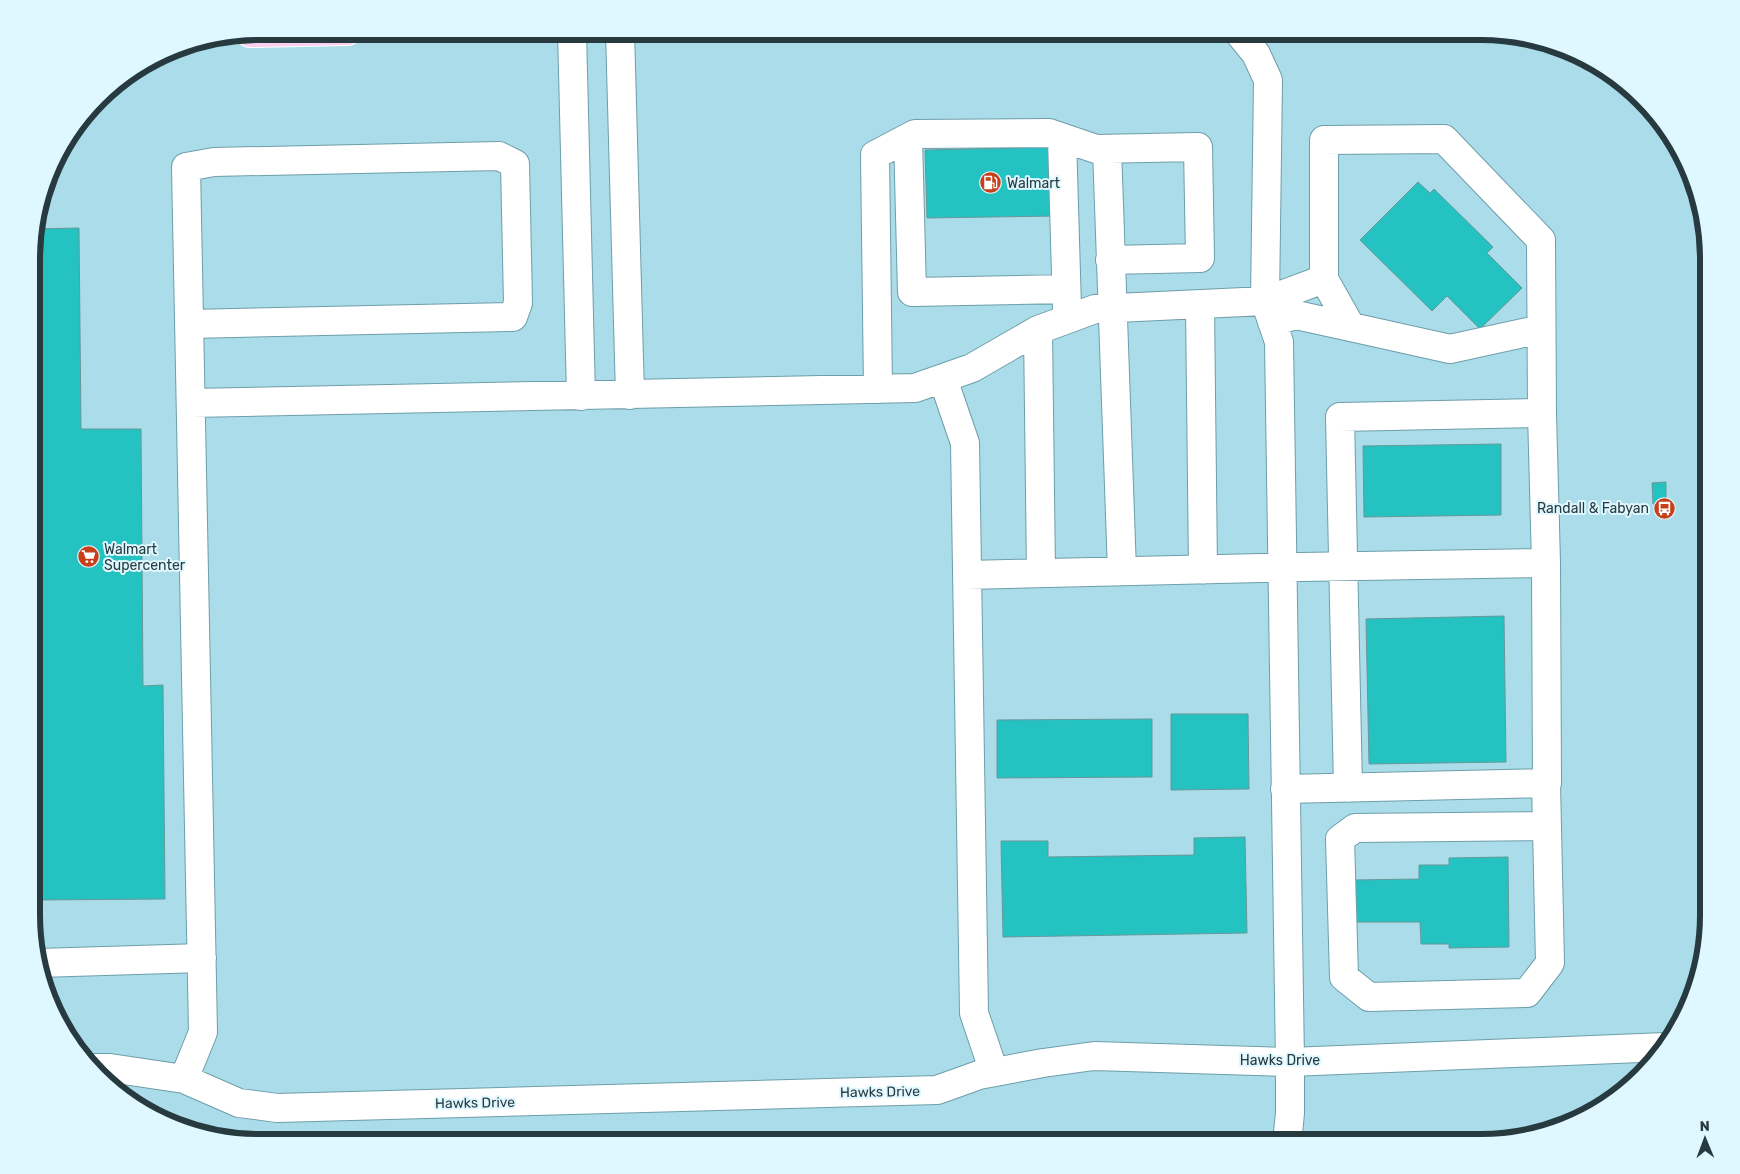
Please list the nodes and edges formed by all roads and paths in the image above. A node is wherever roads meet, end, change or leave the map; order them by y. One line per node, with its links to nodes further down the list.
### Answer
1 (572, 40): 21 (street)
2 (620, 40): 20 (street)
3 (1245, 40): 12 (street)
4 (908, 138): 5 (street); 9 (street); 19 (street)
5 (1062, 138): 6 (street); 9 (street)
6 (1101, 149): 7 (street); 7 (street)
7 (1110, 260): 11 (street)
8 (1324, 279): 12 (street); 15 (street); 16 (street)
9 (1066, 289): 13 (street)
10 (1200, 304): 11 (street); 12 (street); 27 (street)
11 (1112, 308): 13 (street); 28 (street)
12 (1269, 312): 15 (street); 26 (street)
13 (1067, 320): 17 (street)
14 (190, 324): 14 (street); 22 (street)
15 (1351, 327): 16 (street)
16 (1541, 329): 23 (street)
17 (1038, 330): 18 (street); 29 (street)
18 (943, 379): 19 (street); 30 (street)
19 (878, 389): 20 (street)
20 (630, 395): 21 (street)
21 (581, 396): 22 (street)
22 (192, 402): 35 (street)
23 (1542, 413): 24 (street); 25 (street)
24 (1546, 563): 25 (street); 31 (street)
25 (1343, 566): 26 (street); 32 (street)
26 (1282, 568): 27 (street); 33 (street)
27 (1203, 570): 28 (street)
28 (1122, 571): 29 (street)
29 (1041, 573): 30 (street)
30 (967, 575): 40 (street)
31 (1546, 783): 32 (street); 34 (street)
32 (1348, 788): 33 (street)
33 (1285, 789): 38 (street)
34 (1547, 826): 34 (street)
35 (202, 958): 36 (street); 41 (street)
36 (45, 962)
37 (1655, 1047): 38 (street, Hawks Drive)
38 (1290, 1062): 40 (street, Hawks Drive); 42 (street)
39 (102, 1068): 41 (street, Hawks Drive)
40 (994, 1072): 41 (street, Hawks Drive)
41 (184, 1079)
42 (1288, 1134)

